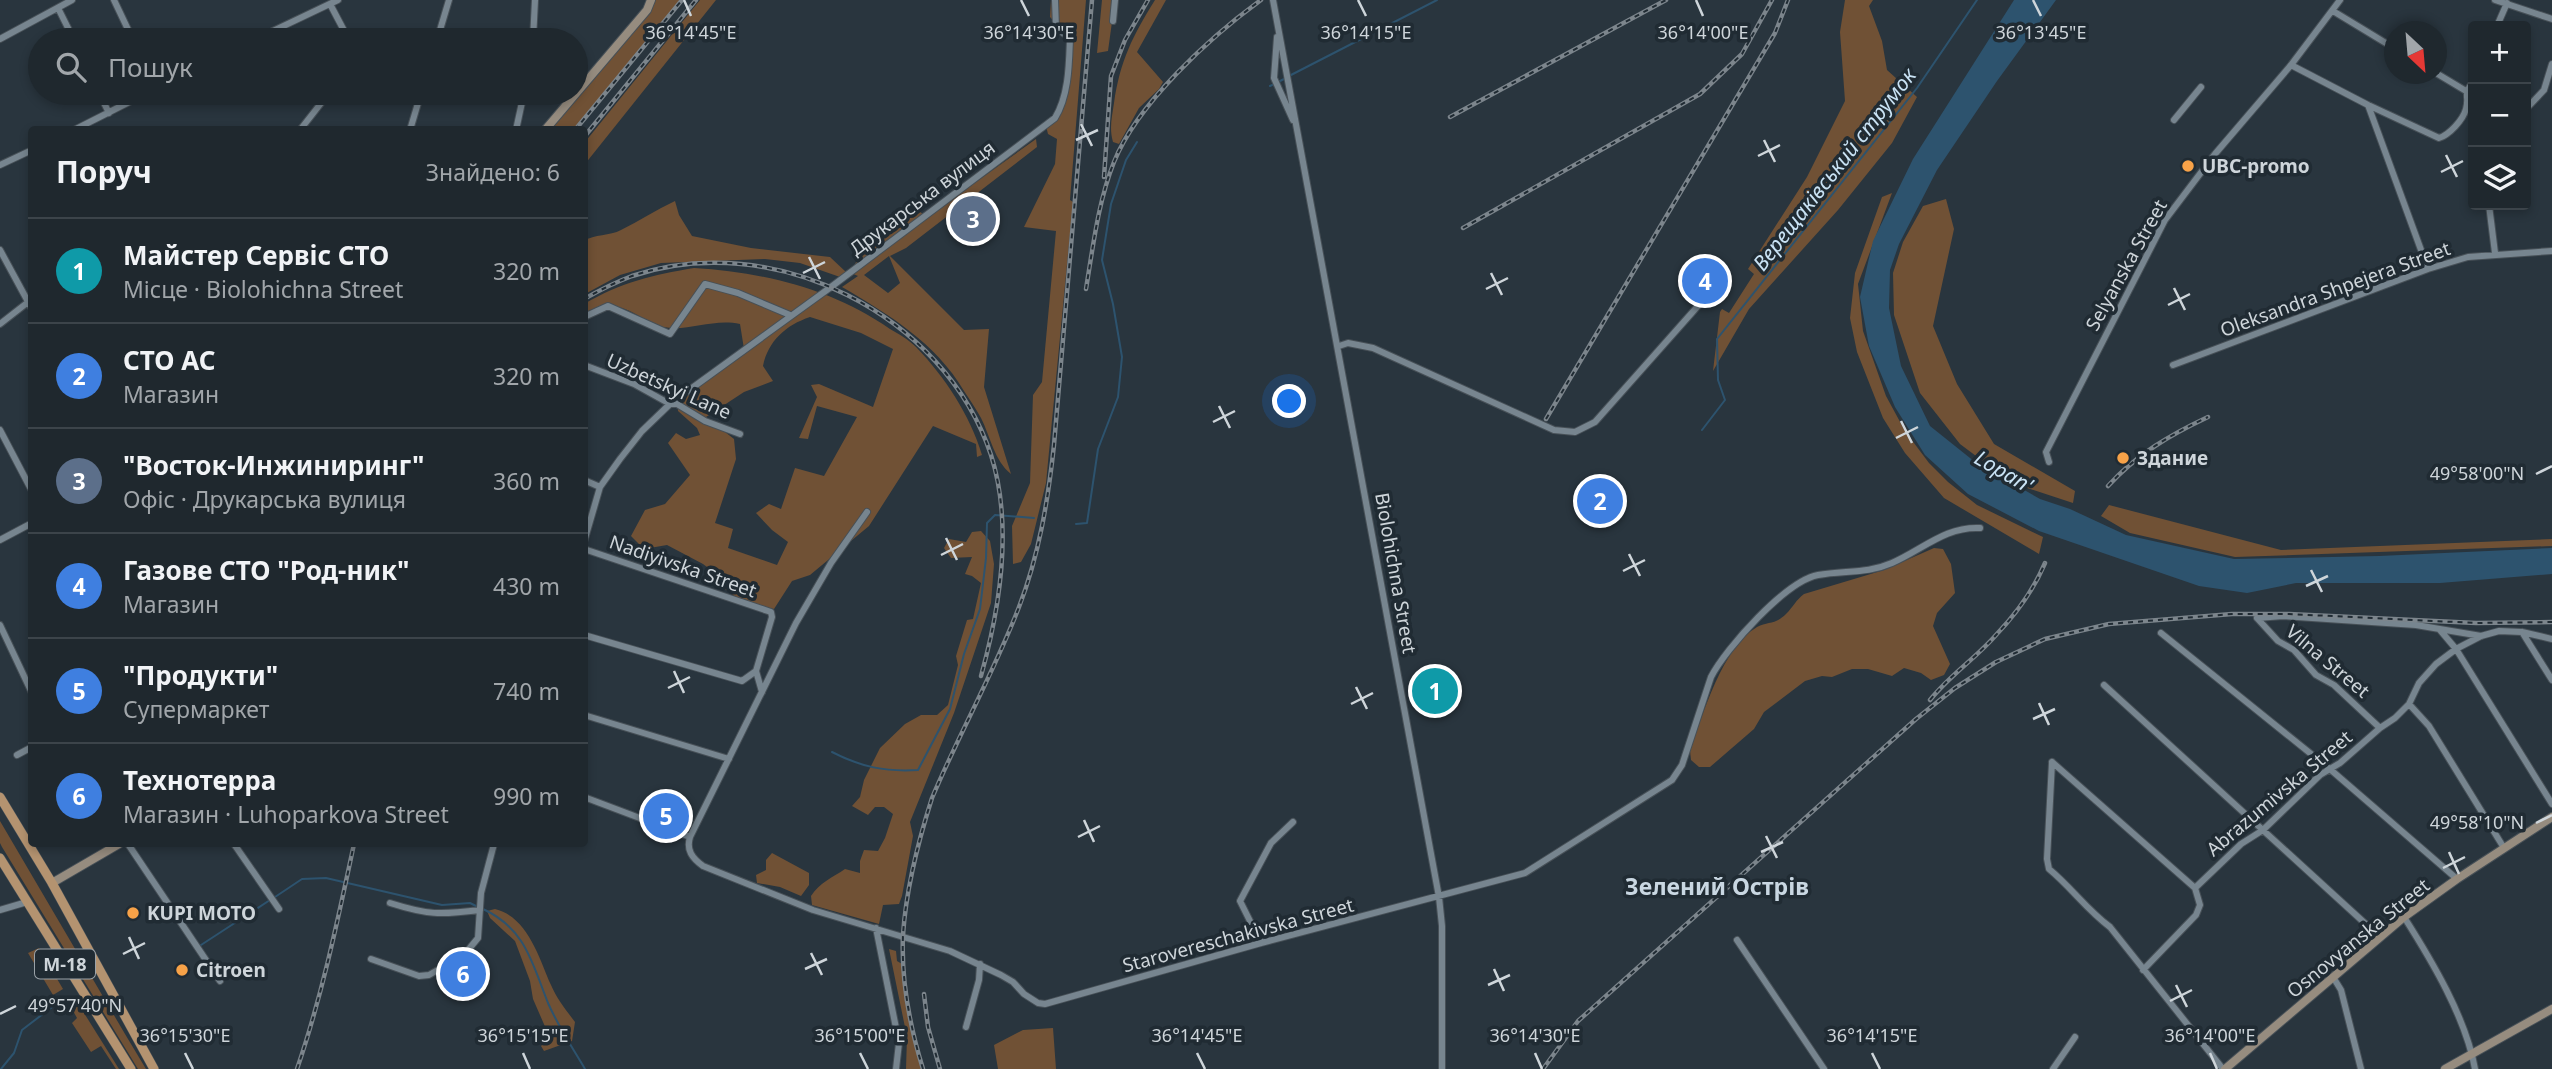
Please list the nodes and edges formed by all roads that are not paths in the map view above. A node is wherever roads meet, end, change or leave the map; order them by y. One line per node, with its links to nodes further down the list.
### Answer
1 (72, 0): 14 (street)
2 (114, 0): 20 (street)
3 (338, 0): 13 (street)
4 (449, 0): 23 (street)
5 (535, 0): 24 (street)
6 (651, 0): 30 (street)
7 (1055, 0): 62 (street, Друкарська вулиця)
8 (1115, 0): 17 (street)
9 (1273, 0): 25 (street, Biolohichna Street)
10 (2340, 0): 15 (street, Selyanska Street)
11 (2495, 0): 12 (street)
12 (2507, 3): 16 (street); 18 (street)
13 (330, 4): 21 (street); 22 (street)
14 (58, 8): 19 (street); 26 (street)
15 (2333, 11): 27 (street); 29 (street, Selyanska Street)
16 (2552, 19)
17 (1113, 21)
18 (2499, 21)
19 (68, 28)
20 (127, 28)
21 (279, 28)
22 (343, 28)
23 (441, 28)
24 (534, 28)
25 (1278, 28): 50 (street, Biolohichna Street); 50 (street, Biolohichna Street)
26 (0, 39)
27 (2384, 41)
28 (2552, 64): 35 (street)
29 (2291, 65): 42 (street); 70 (street, Selyanska Street)
30 (588, 79)
31 (2447, 79): 34 (street)
32 (2471, 84): 34 (street)
33 (2201, 87): 44 (street)
34 (2466, 91): 42 (street)
35 (2531, 104)
36 (105, 105): 43 (street)
37 (124, 105): 43 (street)
38 (320, 105): 46 (street)
39 (417, 105): 47 (street)
40 (521, 105): 48 (street)
41 (566, 105): 49 (street)
42 (2368, 105): 57 (street)
43 (109, 113): 45 (street)
44 (2174, 120)
45 (82, 126)
46 (303, 126)
47 (411, 126)
48 (517, 126)
49 (548, 126)
50 (1297, 126): 64 (street, Biolohichna Street)
51 (28, 152): 52 (street)
52 (0, 165)
53 (2490, 210): 56 (street)
54 (0, 250): 59 (street)
55 (2552, 251): 56 (street, Oleksandra Shpejera Street)
56 (2495, 253): 57 (street, Oleksandra Shpejera Street)
57 (2428, 269): 65 (street, Oleksandra Shpejera Street)
58 (1721, 280): 64 (street)
59 (28, 298)
60 (28, 301): 63 (street)
61 (588, 315): 62 (street)
62 (790, 315): 67 (street, Друкарська вулиця)
63 (0, 324)
64 (1339, 346): 118 (street, Biolohichna Street)
65 (2174, 365)
66 (588, 367): 67 (street, Uzbetskyi Lane)
67 (670, 404): 69 (street, Uzbetskyi Lane); 73 (street, Друкарська вулиця)
68 (0, 430): 72 (street)
69 (740, 435)
70 (2049, 462)
71 (588, 482): 73 (street)
72 (28, 483)
73 (600, 487): 76 (street, Друкарська вулиця)
74 (867, 512): 92 (street)
75 (28, 525): 78 (street)
76 (588, 528)
77 (1980, 528): 118 (street)
78 (0, 541)
79 (588, 550): 88 (street, Nadiyivska Street)
80 (0, 625): 90 (street)
81 (2440, 630): 85 (street); 87 (street); 95 (street, Vilna Street)
82 (2522, 632): 85 (street, Abrazumivska Street); 86 (street, Abrazumivska Street); 89 (street)
83 (2161, 633): 99 (street)
84 (588, 636): 88 (street)
85 (2482, 636): 87 (street, Abrazumivska Street)
86 (2552, 639)
87 (2456, 649): 93 (street, Abrazumivska Street); 102 (street)
88 (756, 670): 92 (street)
89 (2552, 680)
90 (28, 684)
91 (2104, 685): 105 (street)
92 (762, 692): 98 (street)
93 (2409, 704): 95 (street, Abrazumivska Street); 113 (street)
94 (588, 716): 98 (street)
95 (2380, 728): 99 (street, Abrazumivska Street)
96 (28, 749): 97 (street)
97 (17, 755)
98 (729, 759): 106 (street)
99 (2331, 769): 105 (street, Abrazumivska Street); 115 (street)
100 (0, 797): 107 (main road, М-18)
101 (588, 799): 106 (street)
102 (2552, 804)
103 (2552, 817): 113 (street, Osnovyanska Street)
104 (1293, 821): 128 (street)
105 (2263, 830): 117 (street, Abrazumivska Street); 126 (street)
106 (690, 837): 125 (street)
107 (28, 843)
108 (30, 847): 116 (main road, М-18)
109 (114, 847): 116 (street)
110 (130, 847): 133 (street)
111 (236, 847): 121 (street)
112 (493, 847): 123 (street)
113 (2504, 848): 115 (street, Osnovyanska Street)
114 (0, 858): 119 (main road, М-18)
115 (2457, 878): 124 (street, Osnovyanska Street)
116 (52, 883): 139 (main road, М-18)
117 (2195, 888): 131 (street); 131 (street)
118 (1439, 897): 128 (street, Starovereschakivska Street); 141 (street, Biolohichna Street)
119 (27, 902): 122 (street); 138 (main road, М-18)
120 (390, 903): 123 (street)
121 (279, 909)
122 (0, 910)
123 (480, 910): 129 (street)
124 (2404, 917): 126 (street, Osnovyanska Street); 137 (street)
125 (876, 928): 130 (street); 140 (street)
126 (2380, 937): 132 (street, Osnovyanska Street)
127 (1737, 940): 142 (street)
128 (1261, 943): 130 (street, Starovereschakivska Street)
129 (372, 959)
130 (981, 964): 135 (street)
131 (2144, 970): 144 (street)
132 (2333, 977): 144 (street, Osnovyanska Street); 145 (street)
133 (220, 981)
134 (2552, 1009): 137 (street)
135 (966, 1027)
136 (2075, 1037): 143 (street)
137 (2472, 1053): 146 (street); 147 (street)
138 (131, 1069)
139 (155, 1069)
140 (896, 1069)
141 (1442, 1069)
142 (1824, 1069)
143 (2053, 1069)
144 (2224, 1069)
145 (2361, 1069)
146 (2445, 1069)
147 (2475, 1069)

